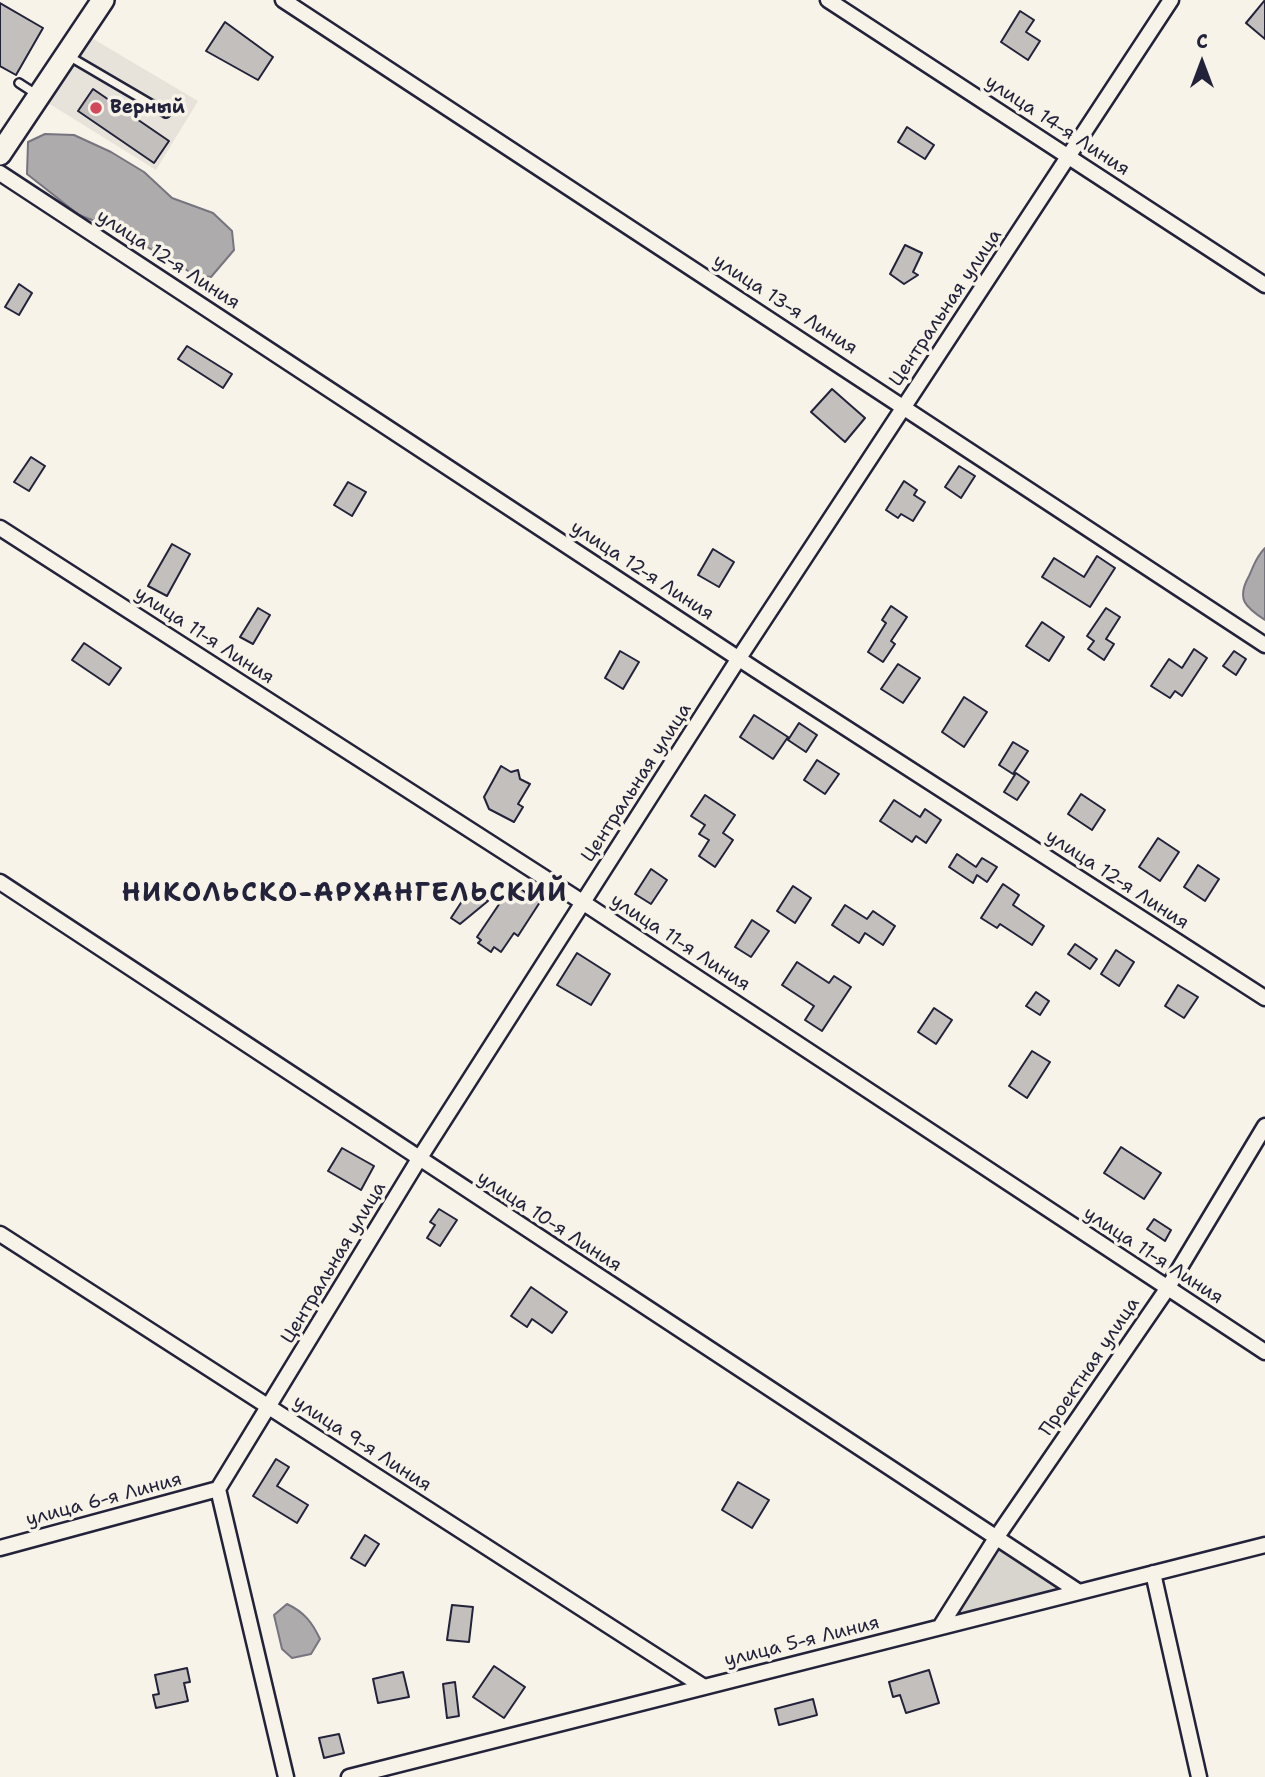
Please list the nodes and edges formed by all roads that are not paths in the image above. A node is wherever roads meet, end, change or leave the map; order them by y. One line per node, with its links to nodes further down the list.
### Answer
1 (103, 0): 5 (street)
2 (284, 0): 13 (street, улица 13-я Линия)
3 (828, 0): 10 (street, улица 14-я Линия)
4 (1171, 0): 10 (street, Центральная улица)
5 (67, 55): 7 (street); 8 (lane)
6 (19, 83): 7 (lane)
7 (40, 95): 9 (street)
8 (166, 113)
9 (0, 154)
10 (1069, 157): 12 (street, улица 14-я Линия); 13 (street, Центральная улица)
11 (0, 173): 16 (street, улица 12-я Линия)
12 (1265, 285)
13 (904, 405): 15 (street, улица 13-я Линия); 16 (street, Центральная улица)
14 (0, 528): 18 (street, улица 11-я Линия)
15 (1265, 645)
16 (740, 659): 18 (street, Центральная улица); 19 (street, улица 12-я Линия)
17 (0, 882): 21 (street, улица 10-я Линия)
18 (584, 903): 21 (street, Центральная улица); 23 (street, улица 11-я Линия)
19 (1265, 998)
20 (1265, 1126): 23 (street, Проектная улица)
21 (419, 1159): 25 (street, Центральная улица); 27 (street, улица 10-я Линия)
22 (0, 1234): 25 (street, улица 9-я Линия)
23 (1167, 1289): 24 (street, улица 11-я Линия); 27 (street, Проектная улица)
24 (1265, 1352)
25 (269, 1407): 26 (street, Центральная улица); 33 (street, улица 9-я Линия)
26 (218, 1489): 29 (street, улица 6-я Линия); 34 (street)
27 (996, 1538): 31 (street, улица 10-я Линия); 32 (street, Проектная улица)
28 (1265, 1545): 30 (street, улица 5-я Линия)
29 (0, 1548)
30 (1153, 1573): 31 (street, улица 5-я Линия); 36 (street)
31 (1079, 1592): 32 (street, улица 5-я Линия)
32 (940, 1627): 33 (street, улица 5-я Линия)
33 (704, 1687): 35 (street, улица 5-я Линия)
34 (286, 1777)
35 (349, 1777)
36 (1199, 1777)

